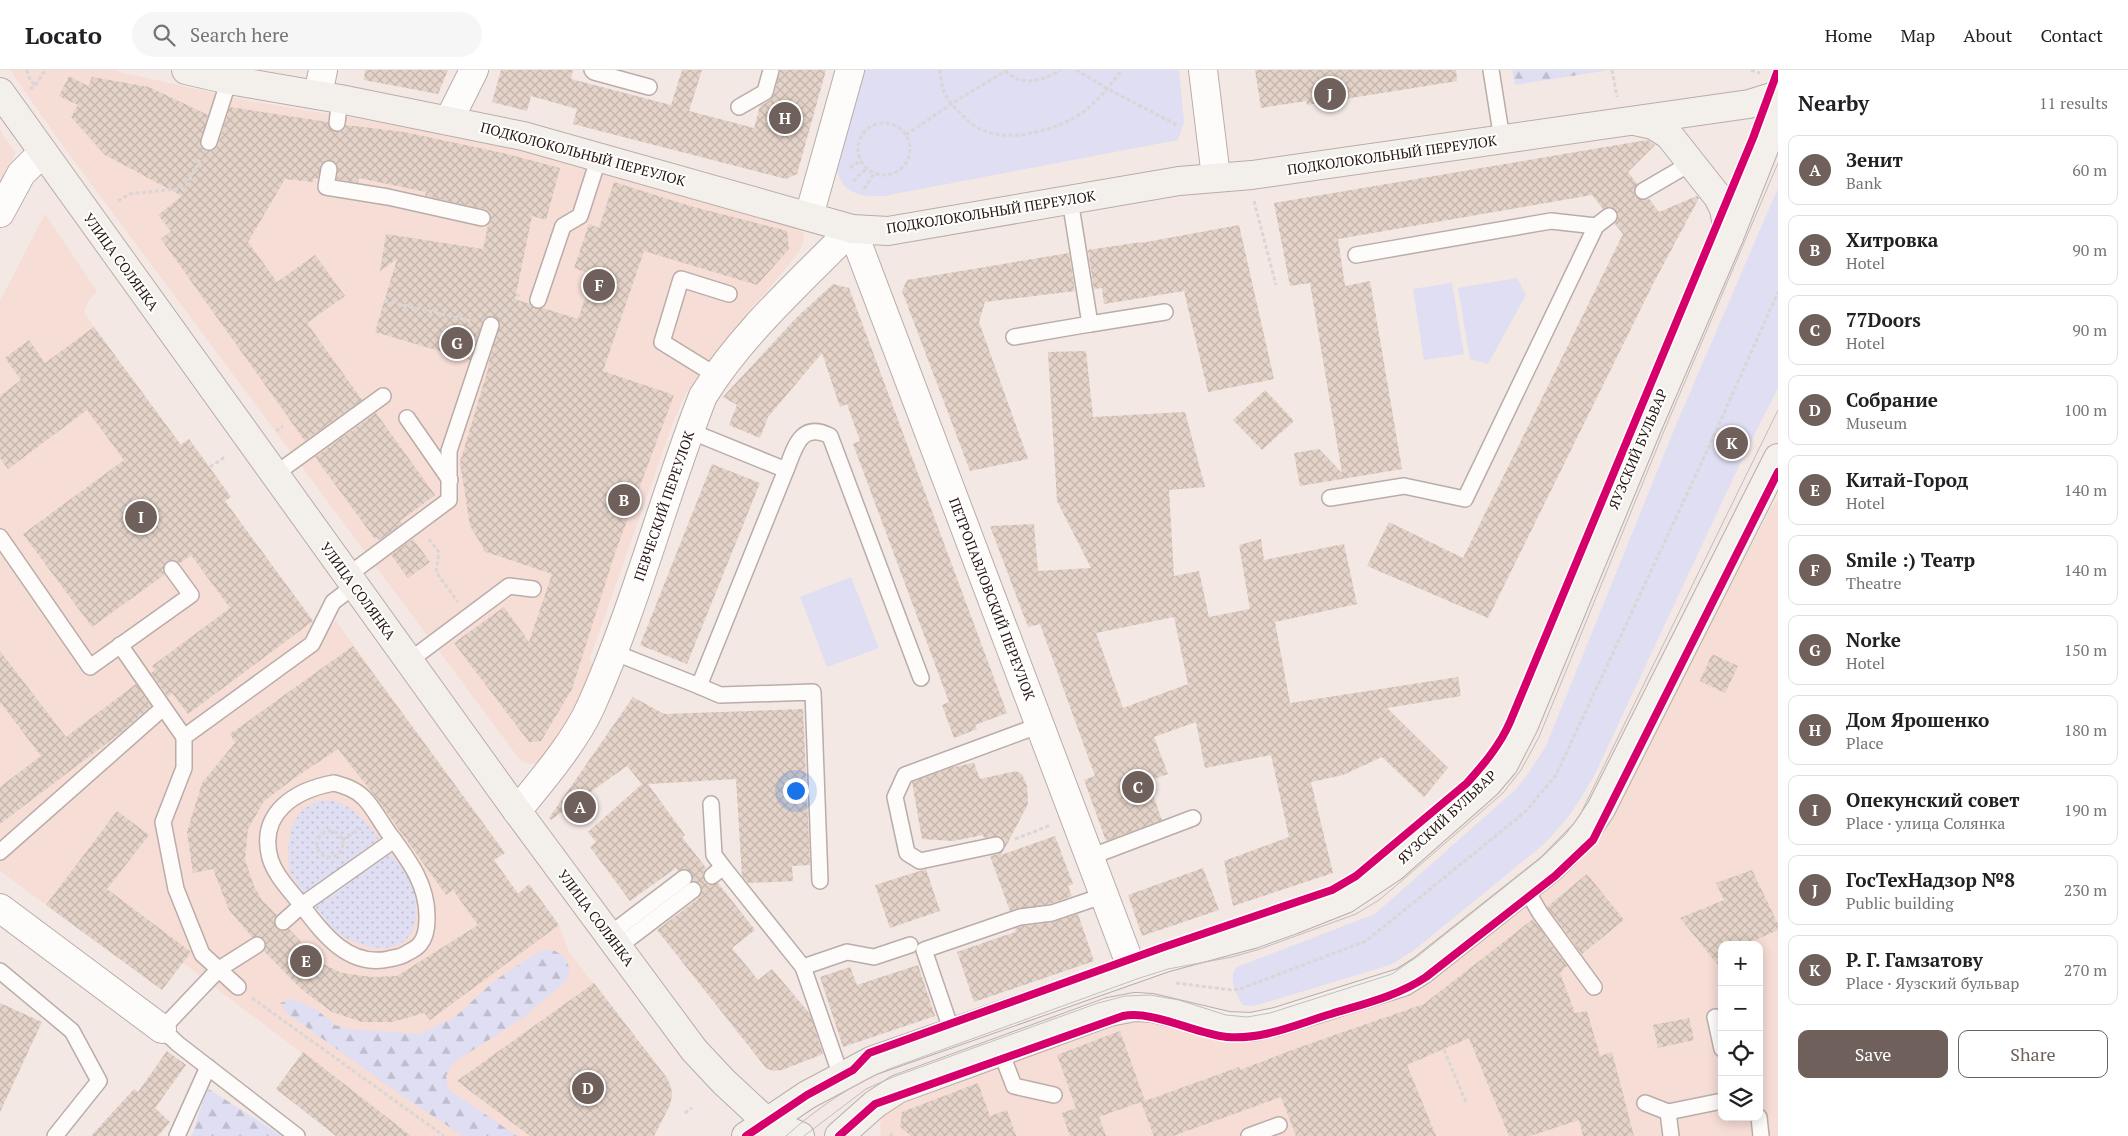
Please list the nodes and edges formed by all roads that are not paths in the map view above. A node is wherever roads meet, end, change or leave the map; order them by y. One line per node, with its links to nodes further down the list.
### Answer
1 (186, 70): 8 (main road, ПОДКОЛОКОЛЬНЫЙ ПЕРЕУЛОК)
2 (474, 70): 15 (street)
3 (592, 70): 9 (lane)
4 (771, 70): 13 (lane)
5 (1203, 70): 23 (street)
6 (1491, 70): 17 (lane)
7 (848, 71): 27 (street)
8 (229, 80): 12 (main road, ПОДКОЛОКОЛЬНЫЙ ПЕРЕУЛОК); 18 (lane)
9 (649, 87)
10 (0, 92): 19 (main road, УЛИЦА СОЛЯНКА)
11 (1778, 95): 16 (main road, ПОДКОЛОКОЛЬНЫЙ ПЕРЕУЛОК)
12 (329, 97): 15 (main road, ПОДКОЛОКОЛЬНЫЙ ПЕРЕУЛОК)
13 (739, 106)
14 (1778, 113): 32 (main road, ЯУЗСКИЙ БУЛЬВАР)
15 (449, 120): 20 (main road, ПОДКОЛОКОЛЬНЫЙ ПЕРЕУЛОК)
16 (1631, 120): 17 (main road, ПОДКОЛОКОЛЬНЫЙ ПЕРЕУЛОК); 21 (main road)
17 (1502, 139): 23 (main road, ПОДКОЛОКОЛЬНЫЙ ПЕРЕУЛОК)
18 (210, 142)
19 (43, 152): 26 (street); 46 (main road, УЛИЦА СОЛЯНКА)
20 (599, 157): 27 (main road, ПОДКОЛОКОЛЬНЫЙ ПЕРЕУЛОК); 35 (lane)
21 (1690, 163): 24 (lane); 32 (main road)
22 (329, 169): 29 (lane)
23 (1216, 177): 25 (main road, ПОДКОЛОКОЛЬНЫЙ ПЕРЕУЛОК)
24 (1643, 191)
25 (1070, 200): 31 (main road, ПОДКОЛОКОЛЬНЫЙ ПЕРЕУЛОК); 37 (lane)
26 (0, 211)
27 (809, 216): 31 (main road, ПОДКОЛОКОЛЬНЫЙ ПЕРЕУЛОК)
28 (1609, 216): 30 (lane)
29 (482, 218)
30 (1596, 226): 33 (lane); 48 (lane)
31 (852, 229): 40 (street, ПЕВЧЕСКИЙ ПЕРЕУЛОК); 59 (street, ПЕТРОПАВЛОВСКИЙ ПЕРЕУЛОК)
32 (1728, 237): 80 (main road, ЯУЗСКИЙ БУЛЬВАР)
33 (1356, 255)
34 (730, 294): 40 (lane)
35 (538, 300)
36 (1165, 312): 37 (lane)
37 (1090, 324): 39 (lane)
38 (491, 325): 47 (lane)
39 (1014, 337)
40 (717, 376): 43 (street, ПЕВЧЕСКИЙ ПЕРЕУЛОК)
41 (382, 396): 46 (lane)
42 (407, 418): 47 (lane)
43 (690, 431): 44 (lane); 54 (street, ПЕВЧЕСКИЙ ПЕРЕУЛОК)
44 (786, 470): 56 (lane); 57 (lane)
45 (1774, 472): 70 (main road)
46 (274, 474): 51 (main road, УЛИЦА СОЛЯНКА)
47 (450, 480): 51 (lane)
48 (1330, 498)
49 (0, 537): 53 (lane)
50 (172, 569): 53 (lane)
51 (350, 581): 55 (main road, УЛИЦА СОЛЯНКА); 60 (lane)
52 (533, 589): 55 (lane)
53 (120, 646): 58 (lane)
54 (613, 652): 57 (lane); 62 (street, ПЕВЧЕСКИЙ ПЕРЕУЛОК)
55 (408, 661): 62 (main road, УЛИЦА СОЛЯНКА)
56 (921, 678)
57 (699, 686): 69 (lane)
58 (163, 708): 60 (lane); 65 (lane)
59 (1040, 725): 66 (lane); 67 (street, ПЕТРОПАВЛОВСКИЙ ПЕРЕУЛОК)
60 (184, 737): 81 (lane)
61 (711, 804): 79 (lane)
62 (517, 811): 76 (main road, УЛИЦА СОЛЯНКА)
63 (1192, 818): 67 (lane)
64 (394, 840): 73 (lane); 73 (lane); 73 (lane)
65 (2, 845)
66 (996, 845)
67 (1090, 857): 72 (street, ПЕТРОПАВЛОВСКИЙ ПЕРЕУЛОК)
68 (684, 878): 76 (lane)
69 (820, 881)
70 (1526, 889): 84 (lane); 89 (main road)
71 (693, 890): 76 (lane)
72 (1105, 895): 80 (street, ПЕТРОПАВЛОВСКИЙ ПЕРЕУЛОК); 88 (lane)
73 (302, 905): 75 (lane)
74 (0, 908): 86 (street)
75 (283, 922)
76 (613, 941): 98 (main road, УЛИЦА СОЛЯНКА)
77 (258, 945): 81 (lane)
78 (910, 945): 79 (lane)
79 (803, 967): 91 (lane)
80 (1132, 969): 88 (main road, ЯУЗСКИЙ БУЛЬВАР)
81 (219, 970): 83 (lane); 86 (lane)
82 (0, 971): 99 (lane)
83 (238, 987)
84 (1594, 987)
85 (1715, 1017): 87 (lane)
86 (162, 1029): 90 (lane)
87 (1718, 1031)
88 (952, 1032): 91 (main road, ЯУЗСКИЙ БУЛЬВАР)
89 (1001, 1052): 92 (lane); 103 (main road)
90 (208, 1067): 100 (lane); 101 (lane)
91 (841, 1076): 98 (main road, ЯУЗСКИЙ БУЛЬВАР)
92 (1054, 1095)
93 (1718, 1102): 95 (lane)
94 (1645, 1103): 95 (lane)
95 (1668, 1112): 105 (lane)
96 (1759, 1121): 106 (lane)
97 (1280, 1124): 104 (lane)
98 (765, 1132): 102 (main road, УЛИЦА СОЛЯНКА)
99 (55, 1136)
100 (177, 1136)
101 (297, 1136)
102 (800, 1136)
103 (839, 1136)
104 (1249, 1136)
105 (1671, 1136)
106 (1761, 1136)

